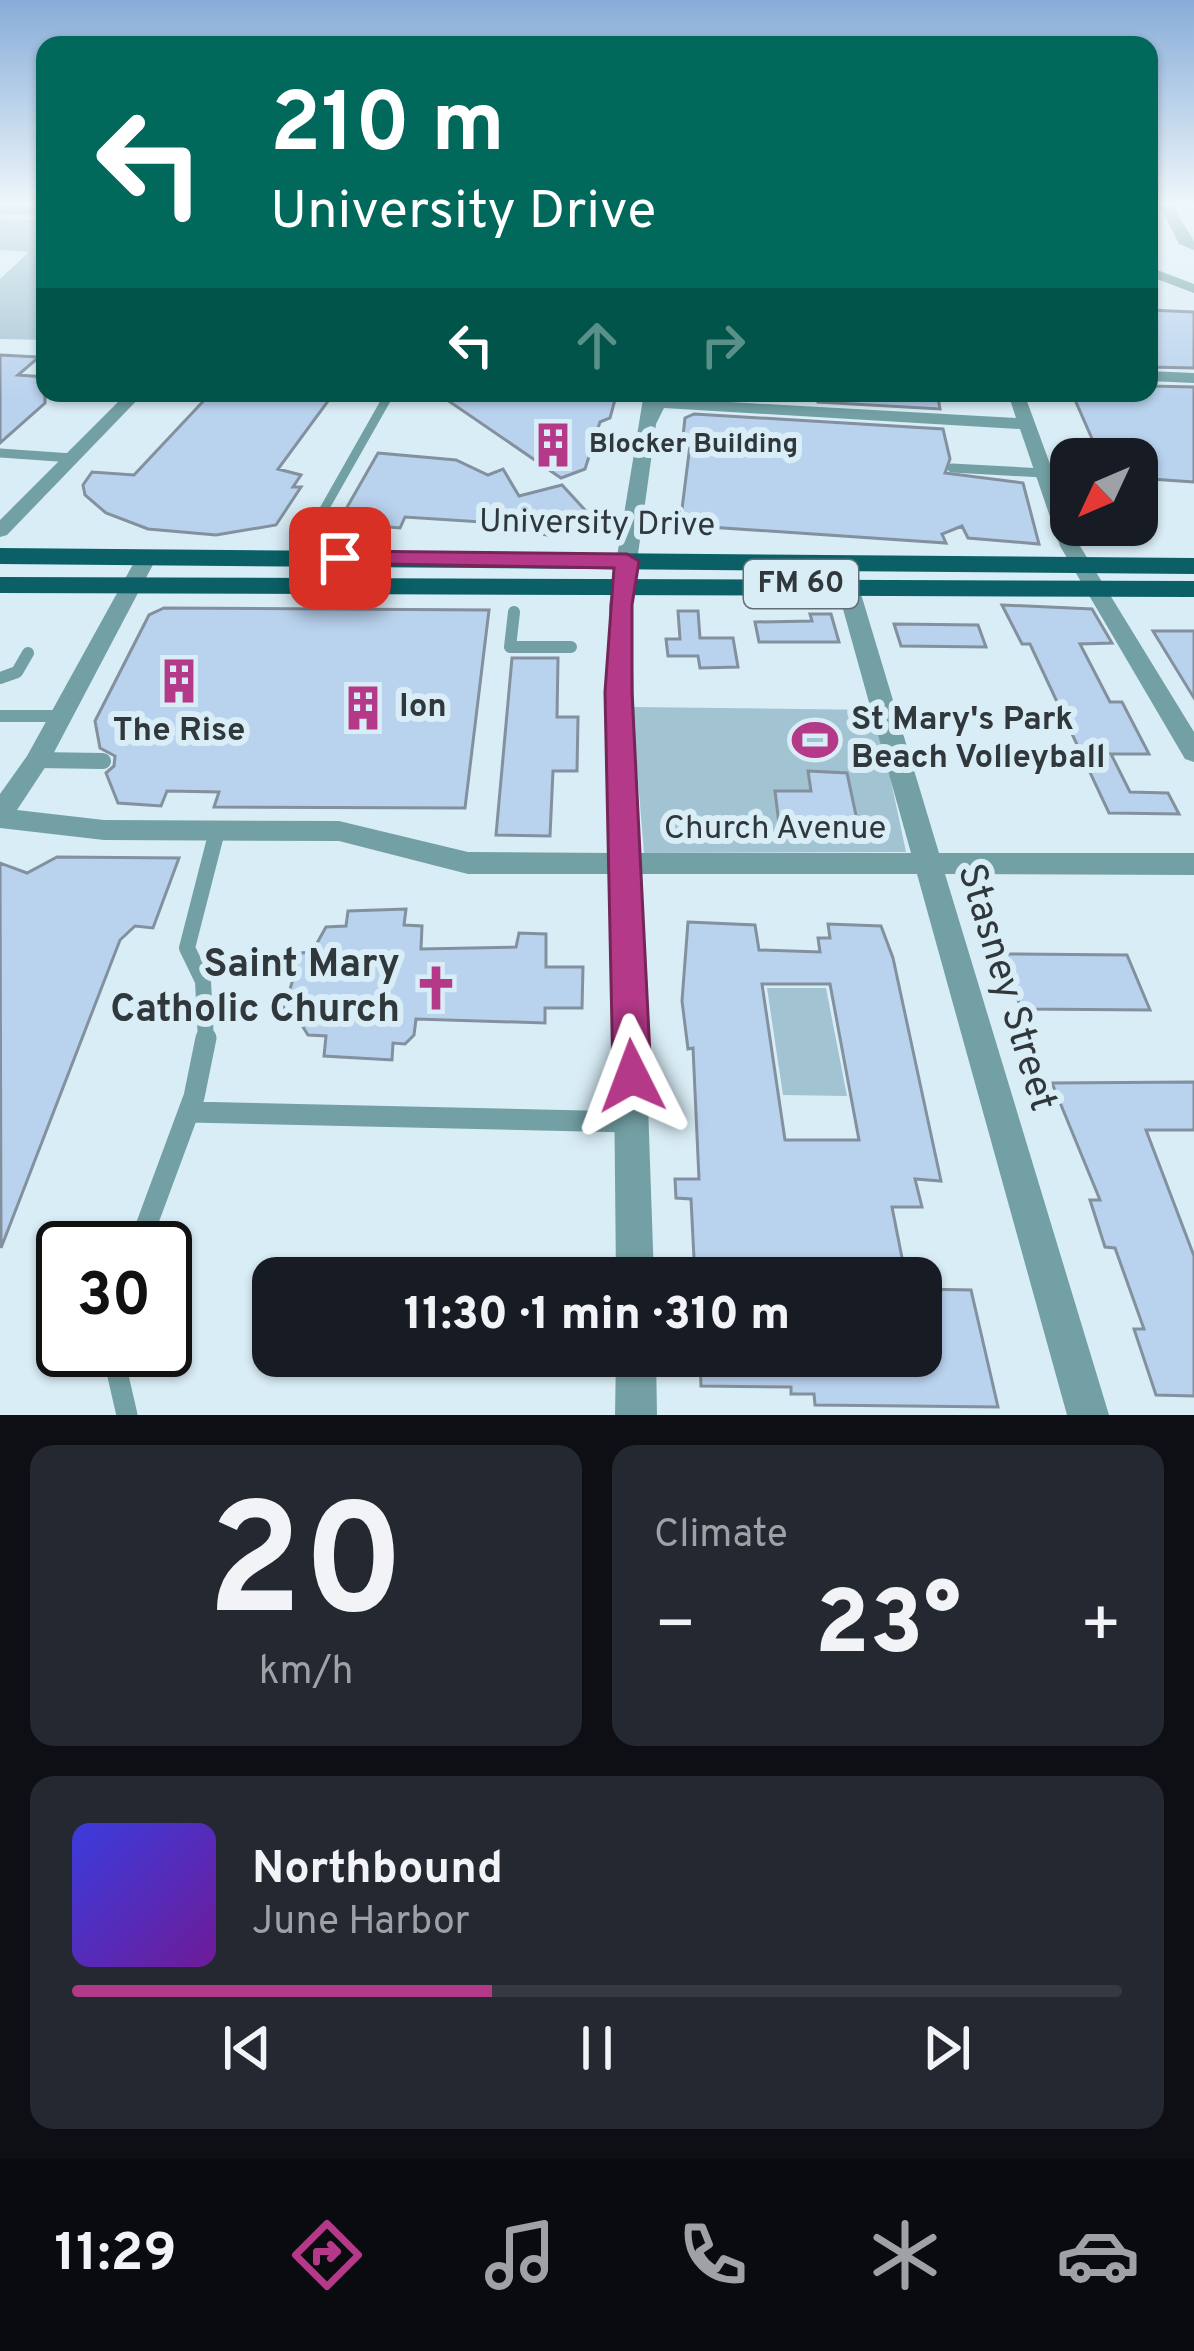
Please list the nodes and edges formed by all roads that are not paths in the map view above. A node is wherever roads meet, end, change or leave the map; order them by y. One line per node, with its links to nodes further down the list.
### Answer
1 (1158, 274): 2 (street)
2 (1194, 289)
3 (1158, 377): 4 (street)
4 (1194, 379)
5 (127, 402): 12 (street)
6 (384, 402): 18 (lane)
7 (654, 402): 20 (street)
8 (712, 402): 10 (street)
9 (1019, 402): 10 (street)
10 (1025, 424): 14 (street)
11 (0, 453): 12 (lane)
12 (72, 458): 15 (street)
13 (952, 468): 14 (lane)
14 (1043, 473): 21 (street)
15 (0, 531)
16 (0, 556): 17 (main road, University Drive / FM 60)
17 (147, 557): 18 (main road, University Drive / FM 60); 24 (street, Church Avenue)
18 (296, 558): 20 (main road, University Drive / FM 60)
19 (1194, 566): 21 (main road, University Drive / FM 60)
20 (625, 573): 21 (main road, University Drive / FM 60); 22 (main road, University Drive / FM 60); 24 (main road, University Drive / FM 60); 38 (street)
21 (1090, 576): 22 (main road, University Drive / FM 60); 25 (main road, University Drive / FM 60); 32 (street)
22 (847, 584): 39 (street, Stasney Street)
23 (0, 585): 24 (main road, University Drive / FM 60)
24 (131, 586): 31 (street, Church Avenue)
25 (1194, 589)
26 (514, 612): 27 (lane)
27 (571, 647)
28 (28, 652): 29 (lane)
29 (0, 678)
30 (0, 716): 31 (lane)
31 (61, 716): 33 (street, Church Avenue)
32 (1194, 753)
33 (37, 760): 34 (lane); 35 (street, Church Avenue)
34 (103, 761)
35 (0, 816): 36 (street, Church Avenue)
36 (217, 831): 38 (street, Church Avenue); 40 (lane)
37 (1194, 864): 39 (street, Church Avenue)
38 (623, 865): 39 (street, Church Avenue); 41 (street)
39 (925, 867): 48 (street, Stasney Street)
40 (190, 1112): 41 (lane); 42 (lane)
41 (634, 1122): 43 (street)
42 (148, 1221)
43 (635, 1257)
44 (118, 1377): 46 (lane)
45 (636, 1377): 47 (street)
46 (127, 1415)
47 (636, 1415)
48 (1088, 1415)

